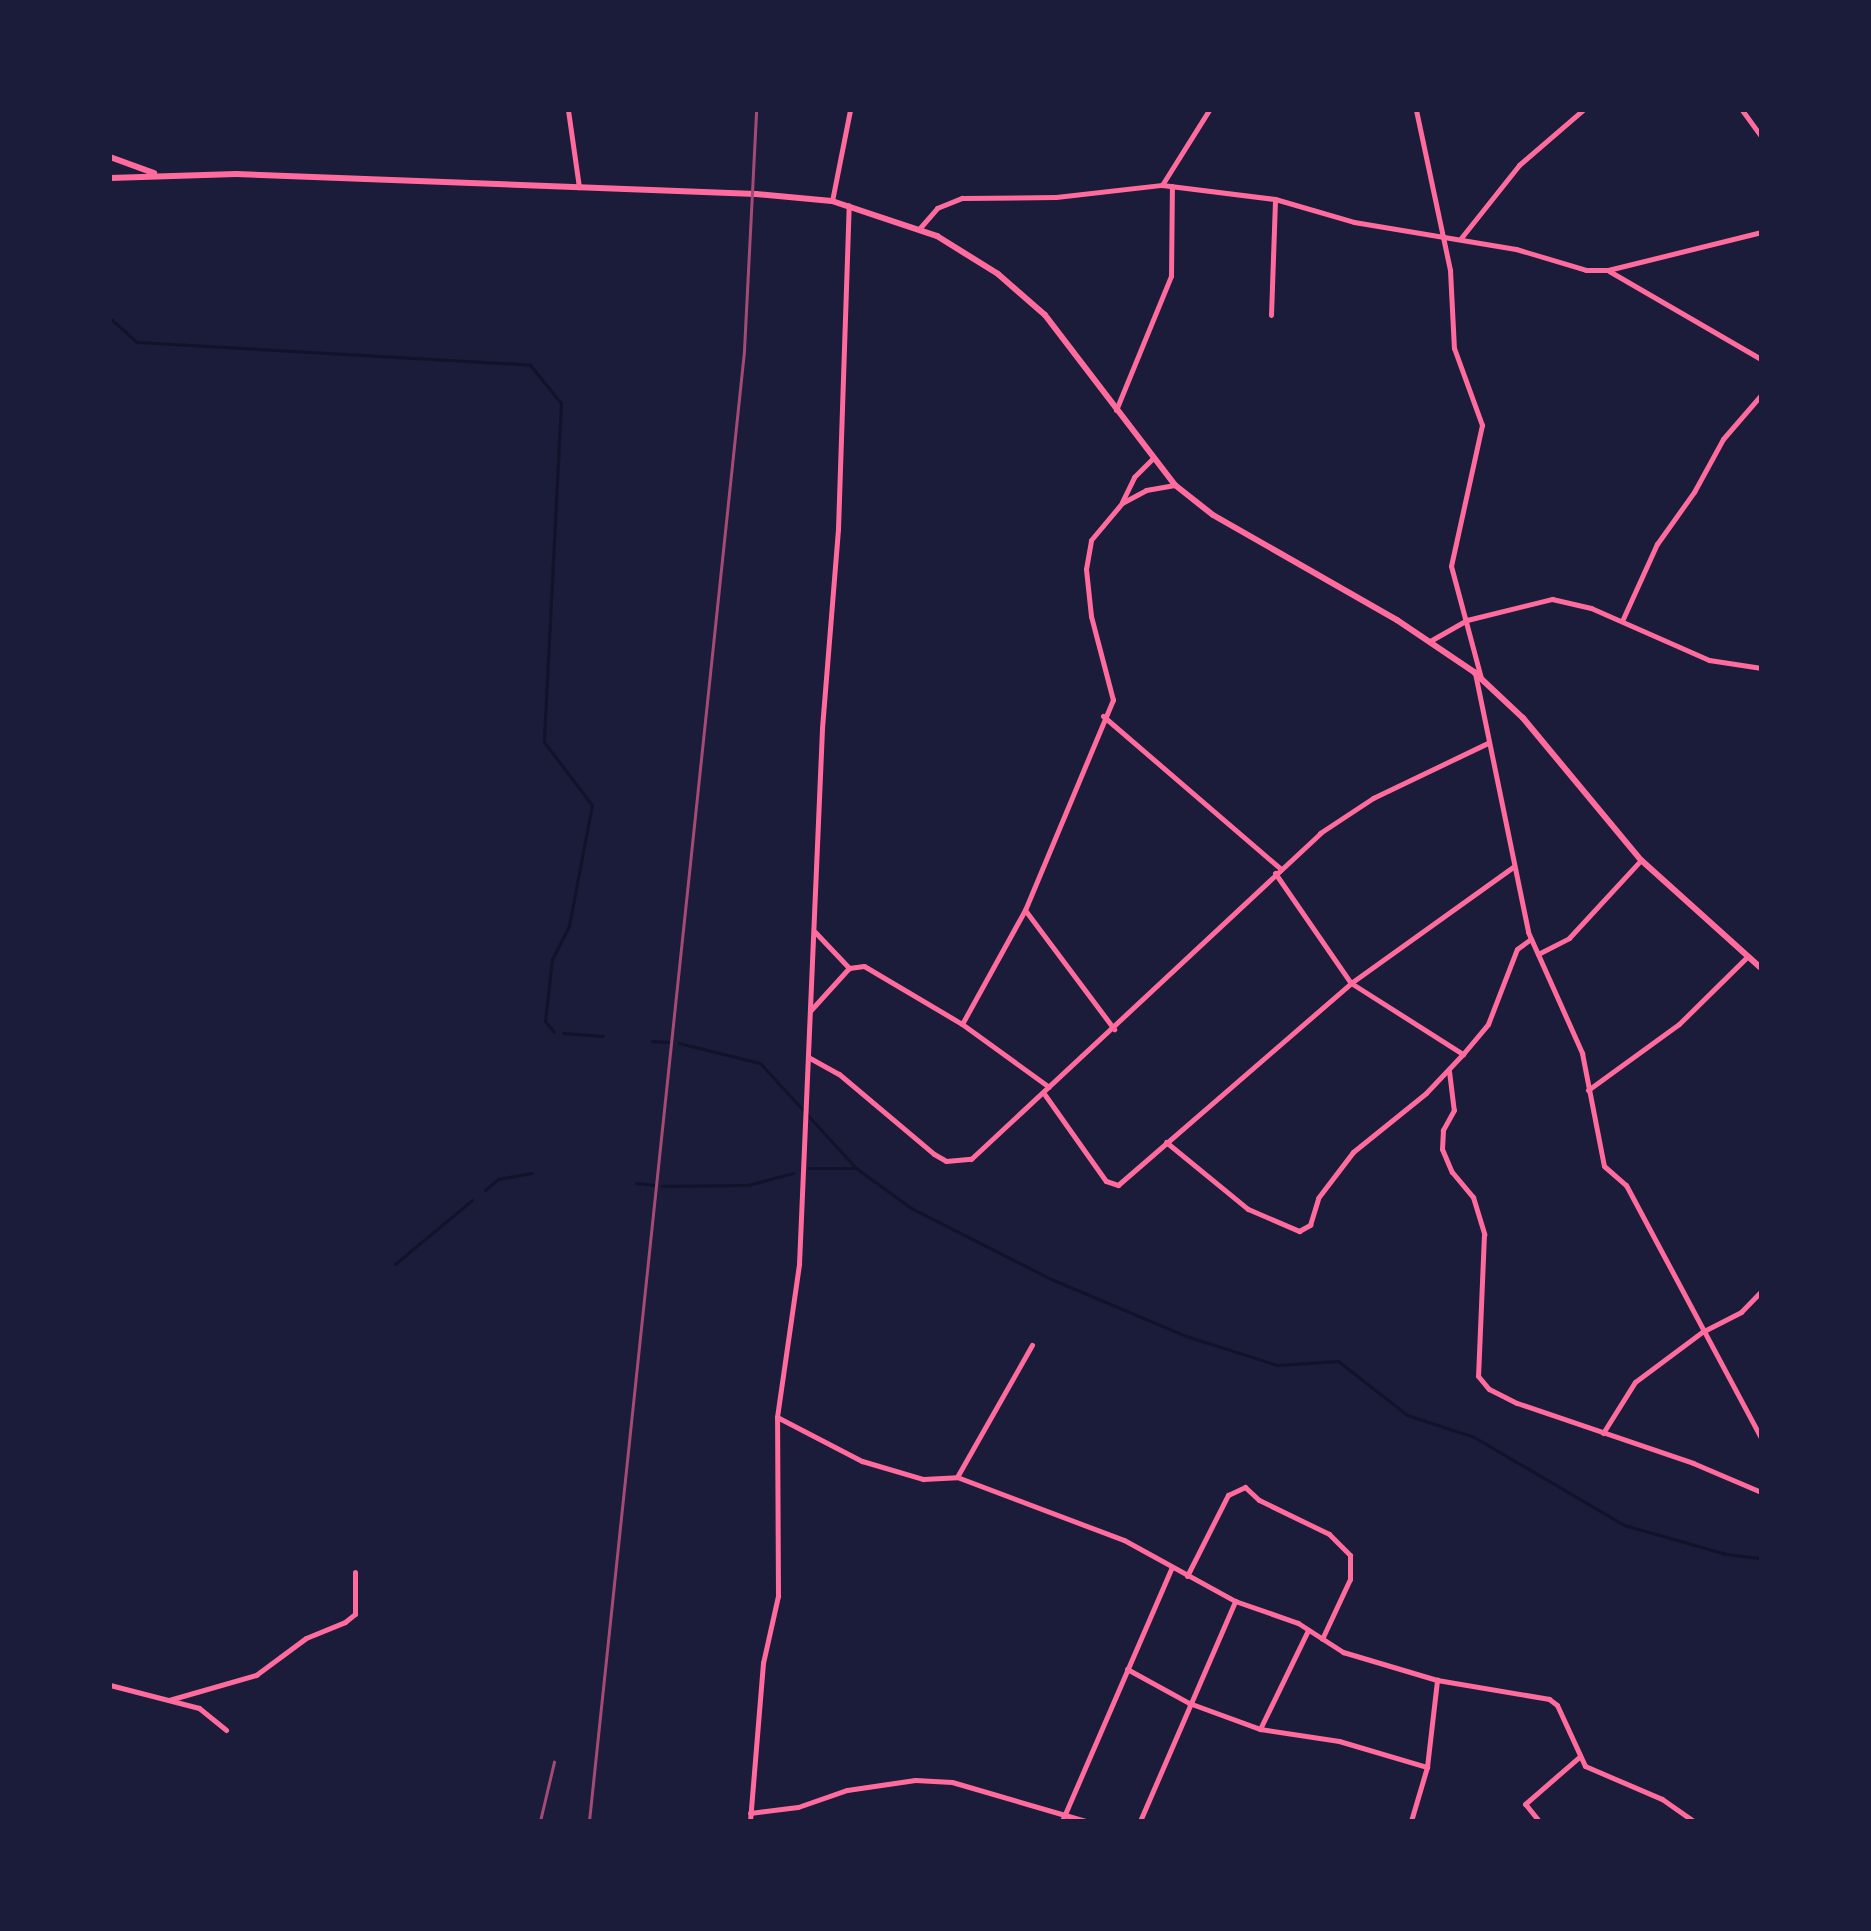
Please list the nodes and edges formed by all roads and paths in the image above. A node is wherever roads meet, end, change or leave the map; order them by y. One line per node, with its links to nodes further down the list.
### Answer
1 (568, 110): 13 (street)
2 (850, 110): 15 (street)
3 (1416, 110): 19 (street)
4 (1583, 110): 20 (street)
5 (1742, 110): 7 (street)
6 (1207, 111): 11 (street)
7 (1761, 136)
8 (110, 157): 9 (street)
9 (157, 174): 10 (street); 13 (street)
10 (110, 178)
11 (1162, 185): 12 (street); 17 (street)
12 (1172, 186): 14 (street); 25 (street)
13 (579, 188): 15 (street)
14 (1275, 199): 19 (street); 22 (street)
15 (832, 201): 16 (street)
16 (849, 205): 17 (street); 42 (street)
17 (919, 229): 25 (street)
18 (1761, 232): 21 (street)
19 (1445, 236): 20 (street); 29 (street)
20 (1461, 238): 21 (street)
21 (1608, 270): 23 (street)
22 (1271, 315)
23 (1761, 359)
24 (1761, 395): 30 (street)
25 (1116, 410): 26 (street)
26 (1153, 458): 27 (street); 28 (street)
27 (1175, 485): 28 (street); 31 (street)
28 (1122, 503): 35 (street)
29 (1467, 620): 30 (street); 31 (street); 34 (street)
30 (1622, 622): 32 (street)
31 (1430, 641): 33 (street)
32 (1761, 668)
33 (1474, 672): 34 (street); 36 (street)
34 (1482, 679): 37 (street)
35 (1103, 716): 39 (street); 41 (street)
36 (1488, 743): 38 (street); 39 (street)
37 (1641, 860): 44 (street); 45 (street)
38 (1513, 867): 43 (street); 48 (street)
39 (1280, 868): 40 (street)
40 (1275, 873): 48 (street); 51 (street)
41 (1025, 910): 50 (street); 51 (street)
42 (814, 931): 46 (street); 49 (street)
43 (1531, 939): 44 (street); 52 (street)
44 (1538, 954): 56 (street)
45 (1748, 956): 47 (street); 56 (street)
46 (849, 968): 49 (street); 50 (street)
47 (1761, 968)
48 (1351, 983): 52 (street); 58 (street)
49 (810, 1011): 53 (street)
50 (962, 1024): 55 (street)
51 (1114, 1029): 55 (street)
52 (1463, 1054): 54 (street)
53 (808, 1057): 57 (street); 62 (street)
54 (1449, 1071): 58 (street); 63 (street)
55 (1049, 1087): 57 (street)
56 (1587, 1091): 60 (street)
57 (1045, 1095): 58 (street)
58 (1166, 1142)
59 (1761, 1291): 60 (street)
60 (1702, 1332): 63 (street); 64 (street)
61 (1032, 1345): 65 (street)
62 (777, 1417): 65 (street); 83 (street)
63 (1603, 1433): 66 (street)
64 (1761, 1438)
65 (957, 1477): 67 (street)
66 (1761, 1492)
67 (1172, 1567): 69 (street); 73 (street)
68 (355, 1572): 76 (street)
69 (1187, 1576): 70 (street); 72 (street)
70 (1235, 1601): 71 (street); 77 (street)
71 (1308, 1630): 72 (street); 78 (street)
72 (1322, 1639): 74 (street)
73 (1127, 1669): 77 (street); 82 (street)
74 (1437, 1680): 80 (street); 81 (street)
75 (110, 1685): 76 (street)
76 (169, 1700): 79 (street)
77 (1189, 1703): 78 (street); 87 (street)
78 (1260, 1729): 81 (street)
79 (226, 1730)
80 (1579, 1757): 89 (street); 90 (street)
81 (1427, 1767): 88 (street)
82 (1066, 1812): 83 (street); 85 (street); 86 (street)
83 (750, 1813): 84 (street)
84 (750, 1821)
85 (1062, 1821)
86 (1085, 1821)
87 (1140, 1821)
88 (1411, 1821)
89 (1539, 1821)
90 (1694, 1821)

